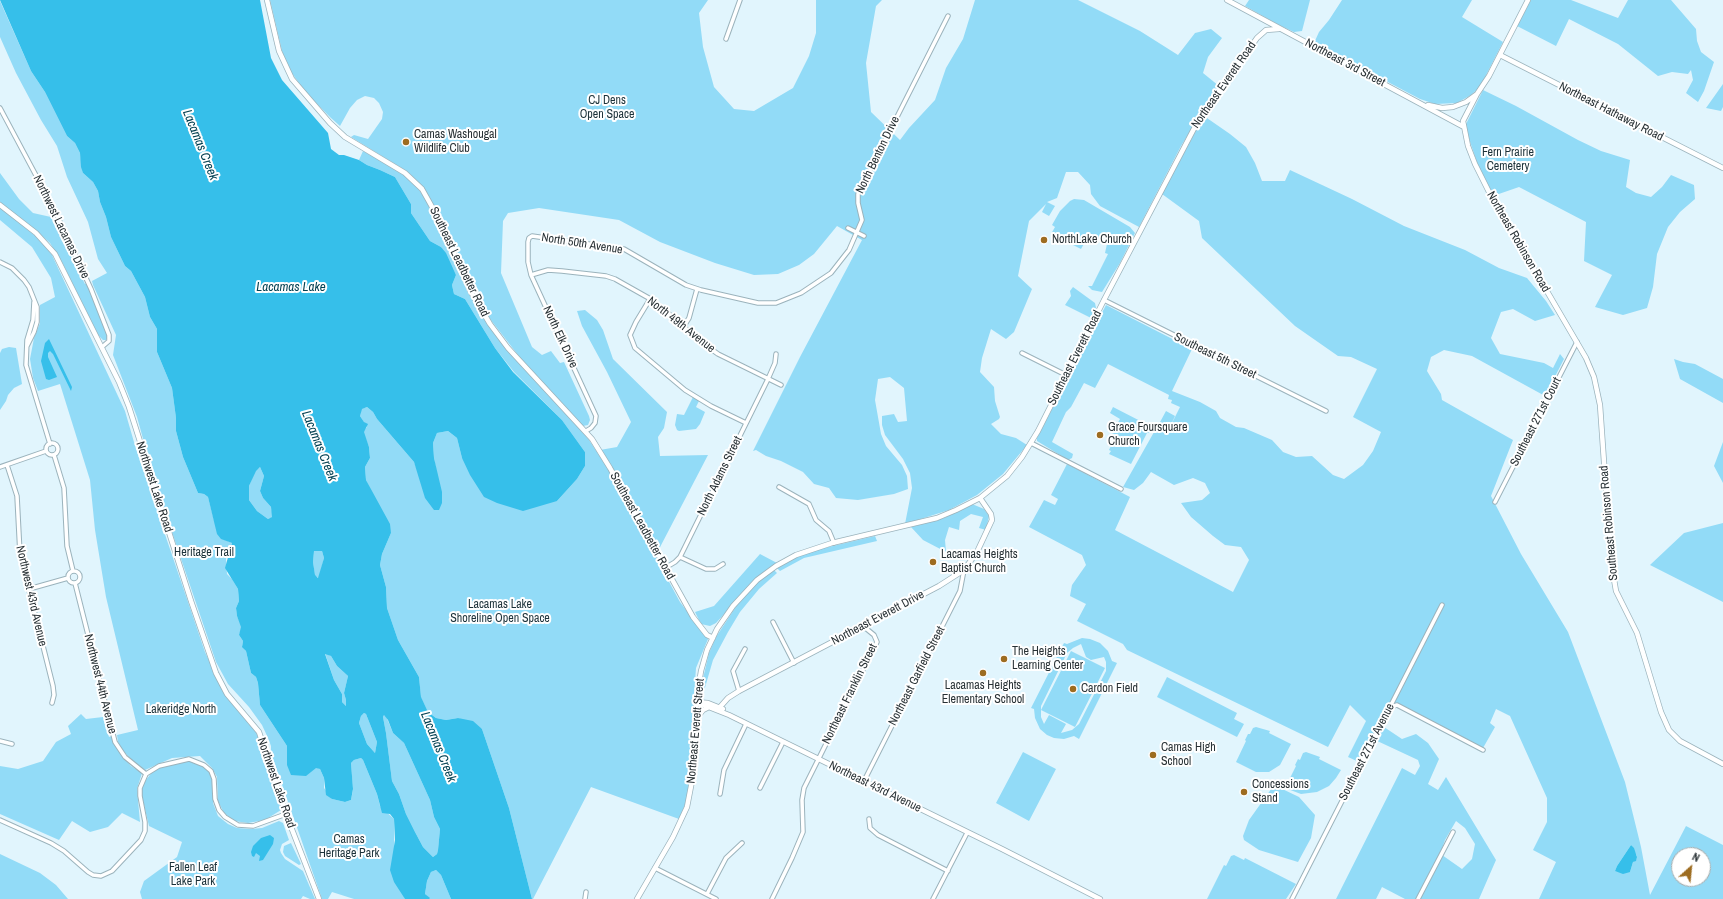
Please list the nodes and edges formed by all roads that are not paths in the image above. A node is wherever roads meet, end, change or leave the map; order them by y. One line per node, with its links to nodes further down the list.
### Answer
1 (267, 0): 37 (street, Southeast Leadbetter Road)
2 (740, 0): 7 (street)
3 (1227, 0): 6 (street, Northeast 3rd Street)
4 (1528, 0): 8 (street, Northeast Robinson Road)
5 (948, 16): 19 (street, North Benton Drive)
6 (1279, 29): 10 (street, Northeast 3rd Street); 15 (street, Northeast Everett Road)
7 (726, 39)
8 (1500, 55): 9 (street, Northeast Robinson Road); 16 (street, Northeast Hathaway Road)
9 (1477, 94): 10 (street); 14 (street, Northeast Robinson Road)
10 (1422, 104): 14 (street, Northeast 3rd Street)
11 (0, 108): 12 (street, Northwest Lacamas Drive)
12 (4, 116): 13 (street); 29 (street, Northwest Lacamas Drive)
13 (0, 118)
14 (1464, 127): 28 (street, Northeast Robinson Road)
15 (1191, 133): 26 (street, Southeast Everett Road)
16 (1723, 168)
17 (0, 205): 29 (street, Northwest Lake Road)
18 (848, 228): 19 (street)
19 (857, 232): 20 (street); 24 (street, North Benton Drive)
20 (864, 236)
21 (529, 238): 23 (street, North Elk Drive); 24 (street, North 50th Avenue)
22 (0, 262): 39 (street, Northwest 44th Avenue)
23 (531, 275): 25 (street, North 49th Avenue); 37 (street, North Elk Drive)
24 (697, 289): 27 (street)
25 (650, 299): 27 (street, North 49th Avenue); 36 (street)
26 (1104, 300): 32 (street, Southeast Everett Road); 35 (street, Southeast 5th Street)
27 (684, 326): 33 (street, North 49th Avenue)
28 (1576, 342): 47 (street, Southeast 271st Court); 78 (street, Southeast Robinson Road)
29 (102, 347): 83 (street, Northwest Lake Road)
30 (1022, 353): 32 (street)
31 (776, 354): 33 (street, North Adams Street)
32 (1066, 375): 38 (street, Southeast Everett Road)
33 (768, 379): 34 (street, North 49th Avenue); 36 (street, North Adams Street)
34 (781, 385)
35 (1326, 411)
36 (746, 423): 50 (street, North Adams Street)
37 (586, 431): 52 (street, Southeast Leadbetter Road)
38 (1031, 443): 45 (street); 46 (street, Southeast Everett Road)
39 (50, 444): 40 (street); 41 (street, Northwest 44th Avenue)
40 (46, 451): 41 (street); 42 (street)
41 (54, 455): 54 (street, Northwest 44th Avenue)
42 (7, 466): 43 (street); 57 (street, Northwest 43rd Avenue)
43 (0, 467)
44 (779, 487): 49 (street)
45 (1121, 489)
46 (980, 498): 48 (street, Southeast Everett Road); 53 (street, Northeast Everett Drive)
47 (1495, 502)
48 (903, 527): 49 (street, Northeast Everett Street)
49 (834, 543): 61 (street, Northeast Everett Street)
50 (680, 557): 51 (street); 52 (street, North Adams Street)
51 (723, 564)
52 (665, 568): 61 (street, Southeast Leadbetter Road)
53 (964, 570): 60 (street, Northeast Everett Drive); 80 (street, Northeast Garfield Street)
54 (73, 571): 55 (street); 56 (street, Northwest 44th Avenue)
55 (68, 578): 56 (street); 57 (street)
56 (75, 583): 79 (street, Northwest 44th Avenue)
57 (29, 589): 66 (street, Northwest 43rd Avenue)
58 (1442, 605): 69 (street, Southeast 271st Avenue)
59 (773, 622): 63 (street)
60 (864, 626): 63 (street, Northeast Everett Drive); 77 (street, Northeast Franklin Street)
61 (713, 638): 65 (street, Northeast Everett Street)
62 (745, 649): 64 (street)
63 (794, 663): 64 (street, Northeast Everett Drive)
64 (739, 691): 68 (street, Northeast Everett Drive)
65 (696, 702): 67 (street, Northeast 43rd Avenue); 68 (street, Northeast 43rd Avenue); 71 (street, Northeast Everett Street)
66 (52, 703)
67 (709, 707): 70 (street, Northeast 43rd Avenue); 71 (street)
68 (720, 708): 70 (street, Northeast 43rd Avenue)
69 (1390, 708): 76 (street); 100 (street, Southeast 271st Avenue)
70 (730, 715): 72 (street, Northeast 43rd Avenue)
71 (696, 719): 89 (street, Northeast Everett Street)
72 (746, 724): 74 (street, Northeast 43rd Avenue); 82 (street)
73 (0, 740): 75 (street)
74 (783, 742): 77 (street, Northeast 43rd Avenue); 81 (street)
75 (12, 744)
76 (1483, 750)
77 (818, 759): 80 (street, Northeast 43rd Avenue); 97 (street, Northeast Franklin Street)
78 (1723, 764)
79 (146, 774): 83 (street); 85 (street)
80 (864, 781): 87 (street, Northeast 43rd Avenue)
81 (760, 788)
82 (720, 794)
83 (286, 814): 93 (street, Northwest Lake Road)
84 (869, 819): 90 (street)
85 (0, 820)
86 (1453, 832): 101 (street)
87 (967, 833): 90 (street); 99 (street, Northeast 43rd Avenue)
88 (742, 843): 92 (street)
89 (655, 868): 92 (street); 95 (street, Northeast Everett Street)
90 (948, 871): 98 (street)
91 (586, 892): 94 (street)
92 (707, 894): 96 (street)
93 (319, 899)
94 (585, 899)
95 (637, 899)
96 (716, 899)
97 (772, 899)
98 (933, 899)
99 (1100, 899)
100 (1292, 899)
101 (1418, 899)

